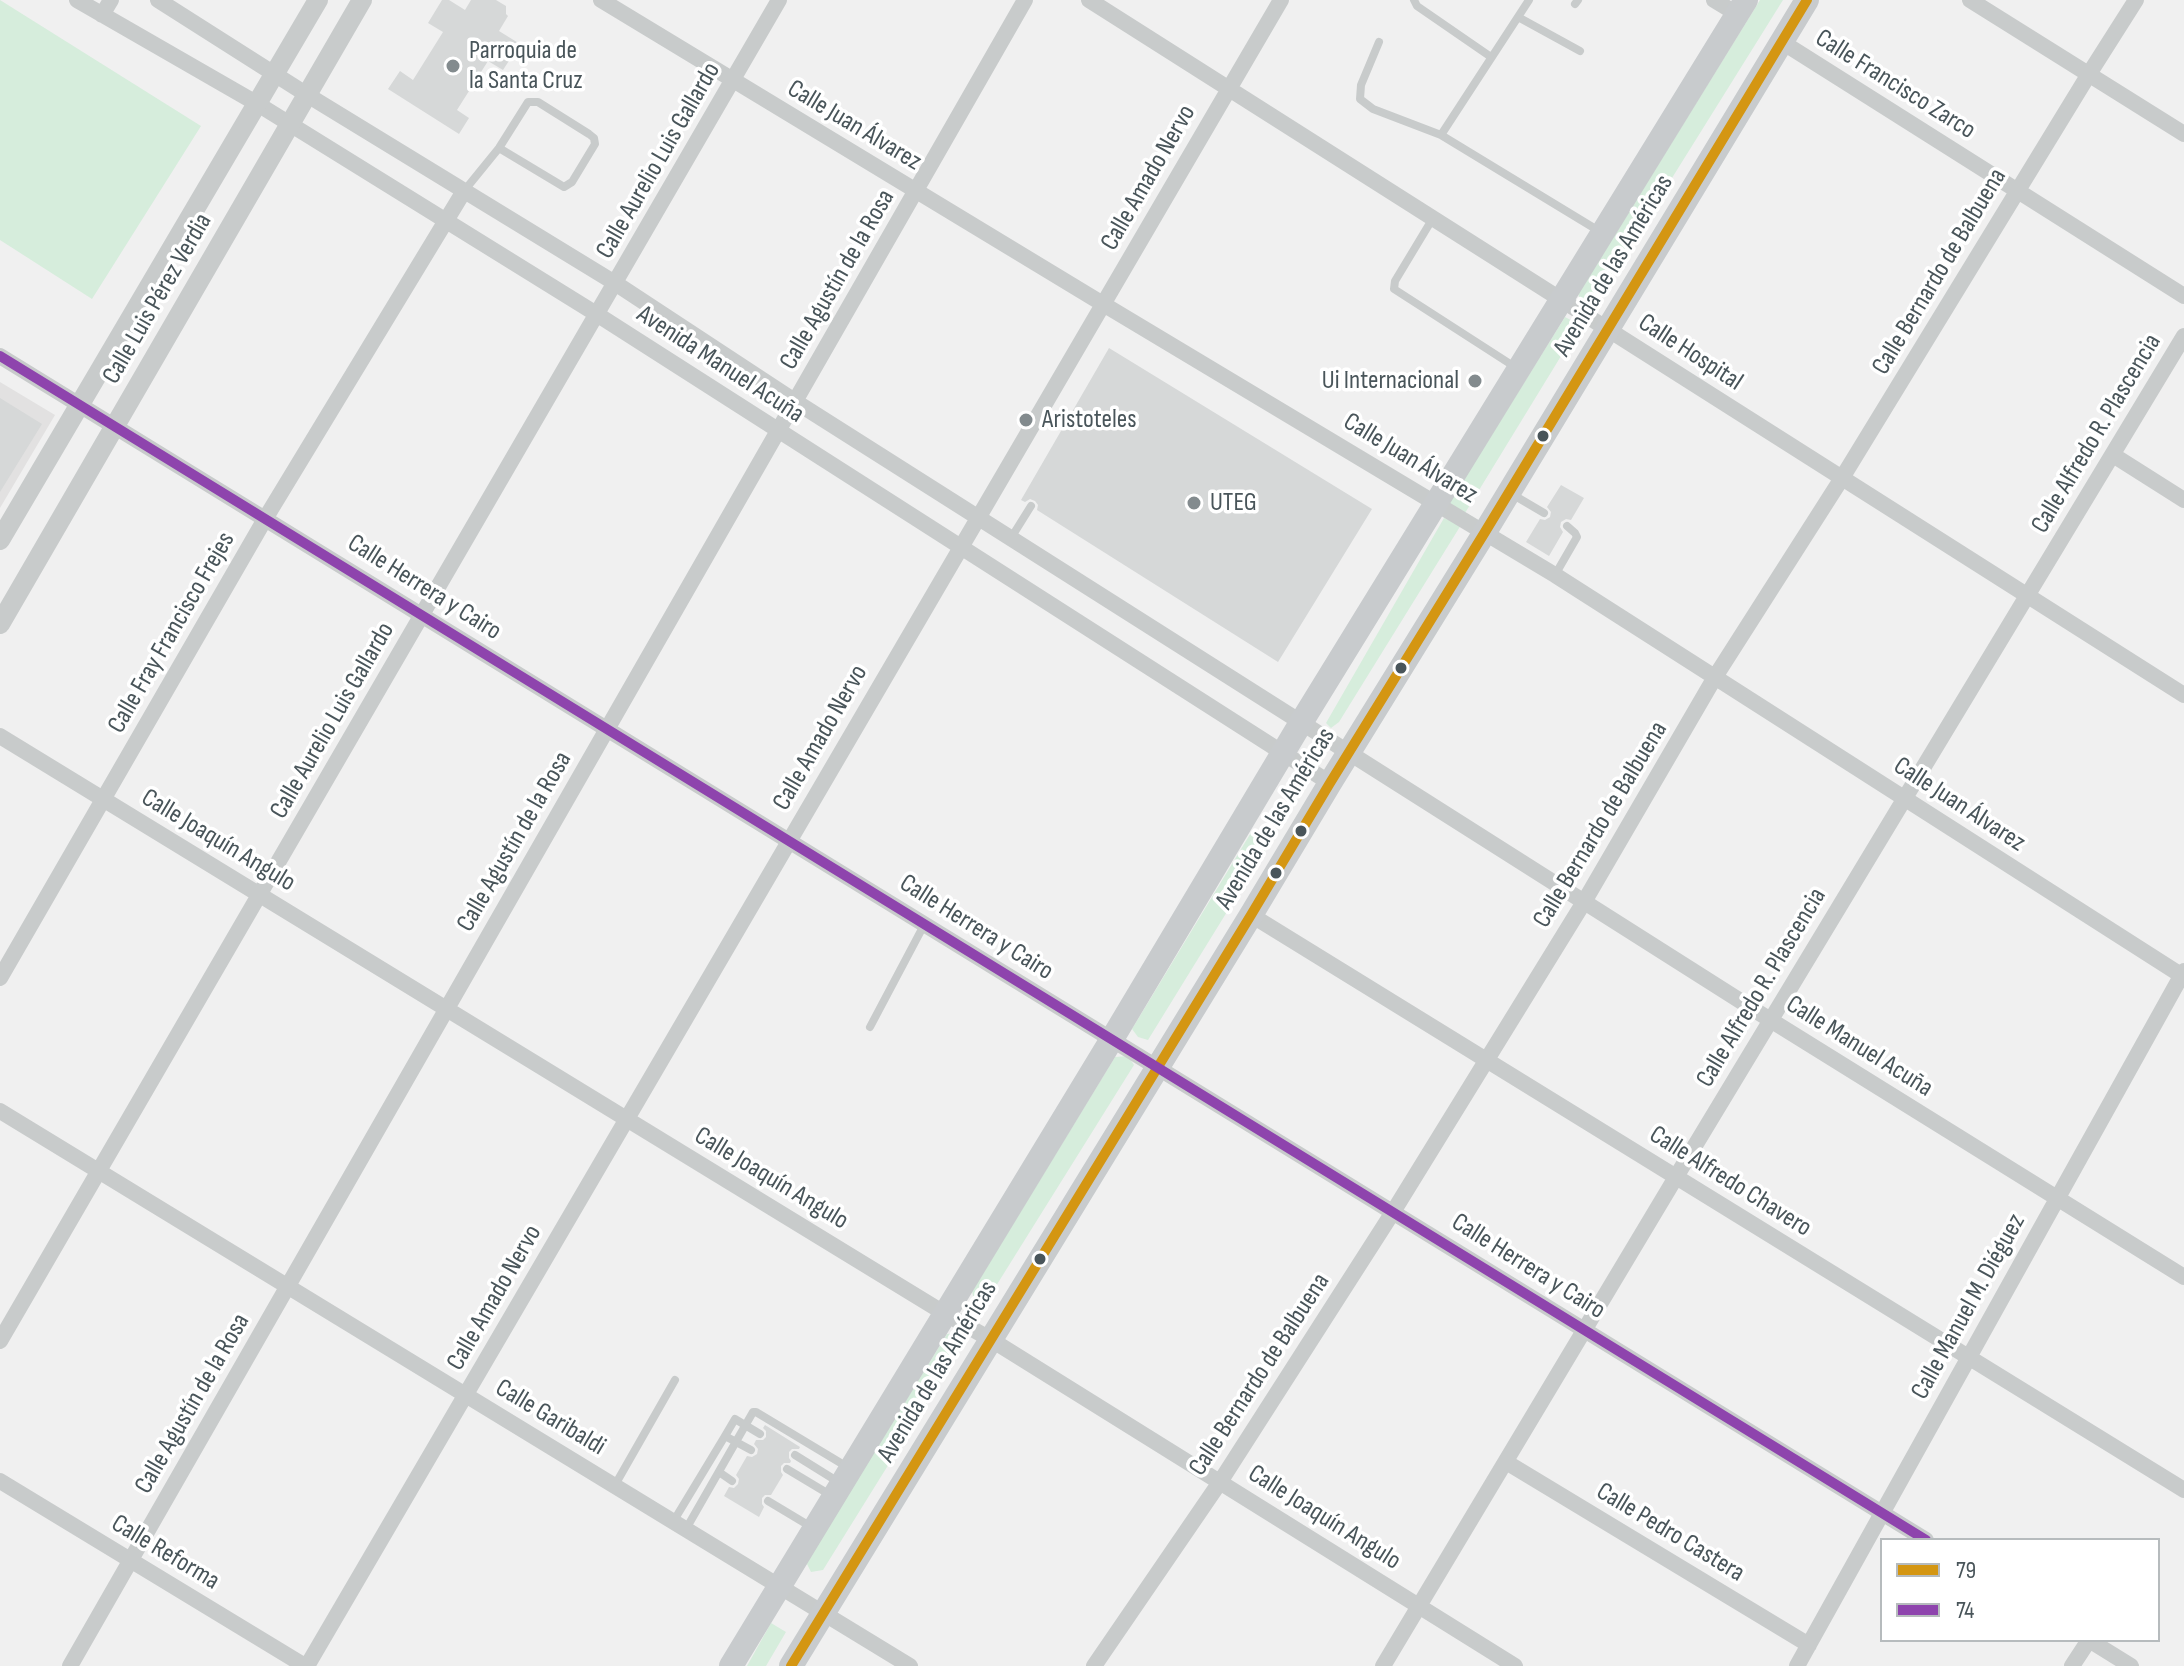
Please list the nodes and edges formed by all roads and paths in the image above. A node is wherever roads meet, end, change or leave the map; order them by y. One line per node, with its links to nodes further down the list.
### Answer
1 (77, 0): 18 (street, Avenida Manuel Acuña)
2 (111, 0): 18 (street)
3 (158, 0): 24 (street, Avenida Manuel Acuña)
4 (318, 0): 24 (street, Calle Luis Pérez Verdia)
5 (362, 0): 28 (street, Calle Luis Pérez Verdia)
6 (601, 0): 26 (street, Calle Juan Álvarez)
7 (779, 0): 26 (street, Calle Aurelio Luis Gallardo)
8 (1025, 0): 35 (street, Calle Agustín de la Rosa)
9 (1089, 0): 27 (street, Calle Hospital)
10 (1281, 0): 27 (street, Calle Amado Nervo)
11 (1414, 0): 23 (lane)
12 (1529, 0): 19 (lane)
13 (1714, 0): 17 (street)
14 (1807, 0): 21 (main road, Avenida de las Américas)
15 (1970, 0): 25 (street)
16 (2136, 0): 25 (street, Calle Bernardo de Balbuena)
17 (1741, 7): 39 (main road, Avenida de las Américas)
18 (102, 15): 29 (street, Avenida Manuel Acuña)
19 (1518, 17): 22 (lane); 23 (lane)
20 (1379, 42): 32 (lane)
21 (1782, 42): 36 (street, Calle Francisco Zarco); 45 (main road, Avenida de las Américas)
22 (1580, 51)
23 (1491, 57): 32 (lane)
24 (274, 74): 28 (street, Avenida Manuel Acuña); 29 (street, Calle Luis Pérez Verdia)
25 (2089, 74): 31 (street); 36 (street, Calle Bernardo de Balbuena)
26 (732, 81): 35 (street, Calle Juan Álvarez); 40 (street, Calle Aurelio Luis Gallardo)
27 (1229, 89): 37 (street, Calle Hospital); 43 (street, Calle Amado Nervo)
28 (307, 94): 30 (street, Calle Luis Pérez Verdia); 34 (street, Avenida Manuel Acuña)
29 (256, 103): 30 (street, Avenida Manuel Acuña); 50 (street, Calle Luis Pérez Verdia)
30 (290, 124): 38 (street, Avenida Manuel Acuña); 51 (street, Calle Luis Pérez Verdia)
31 (2184, 134)
32 (1441, 135): 39 (lane)
33 (499, 148): 33 (lane); 34 (lane)
34 (464, 191): 38 (street, Calle Fray Francisco Frejes); 40 (street, Avenida Manuel Acuña)
35 (916, 191): 43 (street, Calle Juan Álvarez); 49 (street, Calle Agustín de la Rosa)
36 (2017, 191): 41 (street, Calle Francisco Zarco); 54 (street, Calle Bernardo de Balbuena)
37 (1433, 218): 42 (street, Calle Hospital); 48 (lane)
38 (445, 221): 44 (street, Avenida Manuel Acuña); 61 (street, Calle Fray Francisco Frejes)
39 (1603, 233): 42 (main road, Avenida de las Américas)
40 (615, 283): 44 (street, Calle Aurelio Luis Gallardo); 49 (street, Avenida Manuel Acuña)
41 (2184, 296)
42 (1562, 300): 45 (street, Calle Hospital); 48 (main road, Avenida de las Américas)
43 (1103, 304): 57 (street, Calle Juan Álvarez); 60 (street, Calle Amado Nervo)
44 (598, 315): 52 (street, Avenida Manuel Acuña); 69 (street, Calle Aurelio Luis Gallardo)
45 (1608, 329): 54 (street, Calle Hospital); 55 (main road, Avenida de las Américas)
46 (2184, 336): 53 (street, Calle Alfredo R. Plascencia)
47 (0, 356): 50 (street, Calle Herrera y Cairo)
48 (1519, 369): 57 (main road, Avenida de las Américas)
49 (796, 402): 52 (street, Calle Agustín de la Rosa); 60 (street, Avenida Manuel Acuña)
50 (80, 405): 51 (street, Calle Herrera y Cairo); 65 (street, Calle Luis Pérez Verdia)
51 (115, 426): 61 (street, Calle Herrera y Cairo); 70 (street, Calle Luis Pérez Verdia)
52 (779, 431): 66 (street, Avenida Manuel Acuña); 74 (street, Calle Agustín de la Rosa)
53 (2113, 455): 56 (street); 68 (street, Calle Alfredo R. Plascencia)
54 (1842, 478): 68 (street, Calle Hospital); 71 (street, Calle Bernardo de Balbuena)
55 (1510, 492): 59 (lane); 63 (main road, Avenida de las Américas)
56 (2184, 500)
57 (1437, 503): 63 (street, Calle Juan Álvarez); 73 (main road, Avenida de las Américas)
58 (1031, 506): 64 (lane)
59 (1544, 513)
60 (978, 517): 64 (street, Avenida Manuel Acuña); 66 (street, Calle Amado Nervo)
61 (265, 519): 69 (street, Calle Herrera y Cairo); 79 (street, Calle Fray Francisco Frejes)
62 (1567, 526): 67 (lane)
63 (1485, 532): 67 (street, Calle Juan Álvarez); 76 (main road, Avenida de las Américas)
64 (1011, 539): 73 (street, Avenida Manuel Acuña)
65 (0, 540)
66 (960, 548): 77 (street, Avenida Manuel Acuña); 81 (street, Calle Amado Nervo)
67 (1555, 575): 71 (street, Calle Juan Álvarez)
68 (2028, 596): 72 (street, Calle Hospital); 80 (street, Calle Alfredo R. Plascencia)
69 (422, 615): 74 (street, Calle Herrera y Cairo); 82 (street, Calle Aurelio Luis Gallardo)
70 (0, 624)
71 (1715, 677): 80 (street, Calle Juan Álvarez); 83 (street, Calle Bernardo de Balbuena)
72 (2184, 695)
73 (1302, 721): 76 (street, Avenida Manuel Acuña); 77 (main road, Avenida de las Américas)
74 (608, 729): 81 (street, Calle Herrera y Cairo); 88 (street, Calle Agustín de la Rosa)
75 (0, 736): 79 (street, Calle Joaquín Angulo)
76 (1349, 752): 78 (main road, Avenida de las Américas); 83 (street, Calle Manuel Acuña)
77 (1283, 754): 78 (street, Avenida Manuel Acuña); 91 (main road, Avenida de las Américas)
78 (1330, 783): 84 (main road, Avenida de las Américas)
79 (103, 799): 82 (street, Calle Joaquín Angulo); 87 (street, Calle Fray Francisco Frejes)
80 (1905, 799): 86 (street, Calle Juan Álvarez); 89 (street, Calle Alfredo R. Plascencia)
81 (789, 841): 85 (street, Calle Herrera y Cairo); 95 (street, Calle Amado Nervo)
82 (259, 895): 88 (street, Calle Joaquín Angulo); 96 (street, Calle Aurelio Luis Gallardo)
83 (1584, 902): 89 (street, Calle Manuel Acuña); 92 (street, Calle Bernardo de Balbuena)
84 (1251, 915): 92 (street, Calle Alfredo Chavero); 93 (main road, Avenida de las Américas)
85 (925, 924): 90 (lane); 91 (street, Calle Herrera y Cairo)
86 (2183, 975): 98 (street, Calle Manuel M. Diéguez)
87 (0, 978)
88 (447, 1009): 95 (street, Calle Joaquín Angulo); 101 (street, Calle Agustín de la Rosa)
89 (1772, 1021): 97 (street, Calle Alfredo R. Plascencia); 98 (street, Calle Manuel Acuña)
90 (870, 1027)
91 (1112, 1039): 93 (street, Calle Herrera y Cairo); 102 (main road, Avenida de las Américas)
92 (1485, 1059): 97 (street, Calle Alfredo Chavero); 99 (street, Calle Bernardo de Balbuena)
93 (1157, 1067): 99 (street, Calle Herrera y Cairo); 104 (main road, Avenida de las Américas)
94 (0, 1111): 96 (street, Calle Garibaldi)
95 (627, 1119): 102 (street, Calle Joaquín Angulo); 108 (street, Calle Amado Nervo)
96 (98, 1172): 101 (street, Calle Garibaldi); 105 (street, Calle Aurelio Luis Gallardo)
97 (1676, 1177): 103 (street, Calle Alfredo R. Plascencia); 106 (street, Calle Alfredo Chavero)
98 (2056, 1198): 100 (street, Calle Manuel Acuña); 106 (street, Calle Manuel M. Diéguez)
99 (1393, 1212): 103 (street, Calle Herrera y Cairo); 120 (street, Calle Bernardo de Balbuena)
100 (2184, 1277)
101 (288, 1287): 108 (street, Calle Garibaldi); 129 (street, Calle Agustín de la Rosa)
102 (944, 1313): 104 (street, Calle Joaquín Angulo); 121 (main road, Avenida de las Américas)
103 (1585, 1330): 115 (street, Calle Alfredo R. Plascencia); 125 (street, Calle Herrera y Cairo)
104 (990, 1339): 120 (street, Calle Joaquín Angulo); 132 (main road, Avenida de las Américas)
105 (0, 1341)
106 (1969, 1358): 123 (street, Calle Alfredo Chavero); 125 (street, Calle Manuel M. Diéguez)
107 (675, 1380): 122 (lane)
108 (466, 1395): 122 (street, Calle Garibaldi); 138 (street, Calle Amado Nervo)
109 (746, 1424): 110 (lane); 111 (lane); 112 (lane); 121 (lane)
110 (760, 1434)
111 (725, 1436): 112 (lane); 126 (lane)
112 (737, 1442): 113 (lane); 117 (lane)
113 (751, 1450)
114 (795, 1455): 121 (lane)
115 (1506, 1462): 131 (street, Calle Alfredo R. Plascencia); 136 (street, Calle Pedro Castera)
116 (787, 1469): 121 (lane)
117 (719, 1472): 119 (lane); 126 (lane)
118 (0, 1481): 129 (street, Calle Reforma)
119 (732, 1481)
120 (1220, 1482): 131 (street, Calle Joaquín Angulo); 143 (street, Calle Bernardo de Balbuena)
121 (841, 1483): 127 (main road, Avenida de las Américas)
122 (615, 1486): 126 (street, Calle Garibaldi)
123 (2184, 1490)
124 (768, 1501): 127 (lane)
125 (1882, 1513): 128 (street, Calle Herrera y Cairo); 136 (street, Calle Manuel M. Diéguez)
126 (680, 1526): 130 (street, Calle Garibaldi)
127 (813, 1529): 130 (main road, Avenida de las Américas)
128 (1923, 1538)
129 (131, 1560): 137 (street, Calle Agustín de la Rosa); 138 (street, Calle Reforma)
130 (779, 1586): 132 (street, Calle Garibaldi); 133 (main road, Avenida de las Américas)
131 (1420, 1606): 144 (street, Calle Alfredo R. Plascencia); 145 (street, Calle Joaquín Angulo)
132 (823, 1613): 141 (main road, Avenida de las Américas); 142 (street, Calle Garibaldi)
133 (747, 1641): 139 (main road, Avenida de las Américas); 140 (main road)
134 (2088, 1642): 147 (street)
135 (2092, 1642): 148 (street)
136 (1809, 1645): 146 (street, Calle Manuel M. Diéguez)
137 (70, 1666)
138 (306, 1666)
139 (731, 1666)
140 (743, 1666)
141 (791, 1666)
142 (910, 1666)
143 (1094, 1666)
144 (1383, 1666)
145 (1515, 1666)
146 (1797, 1666)
147 (2072, 1666)
148 (2131, 1666)

